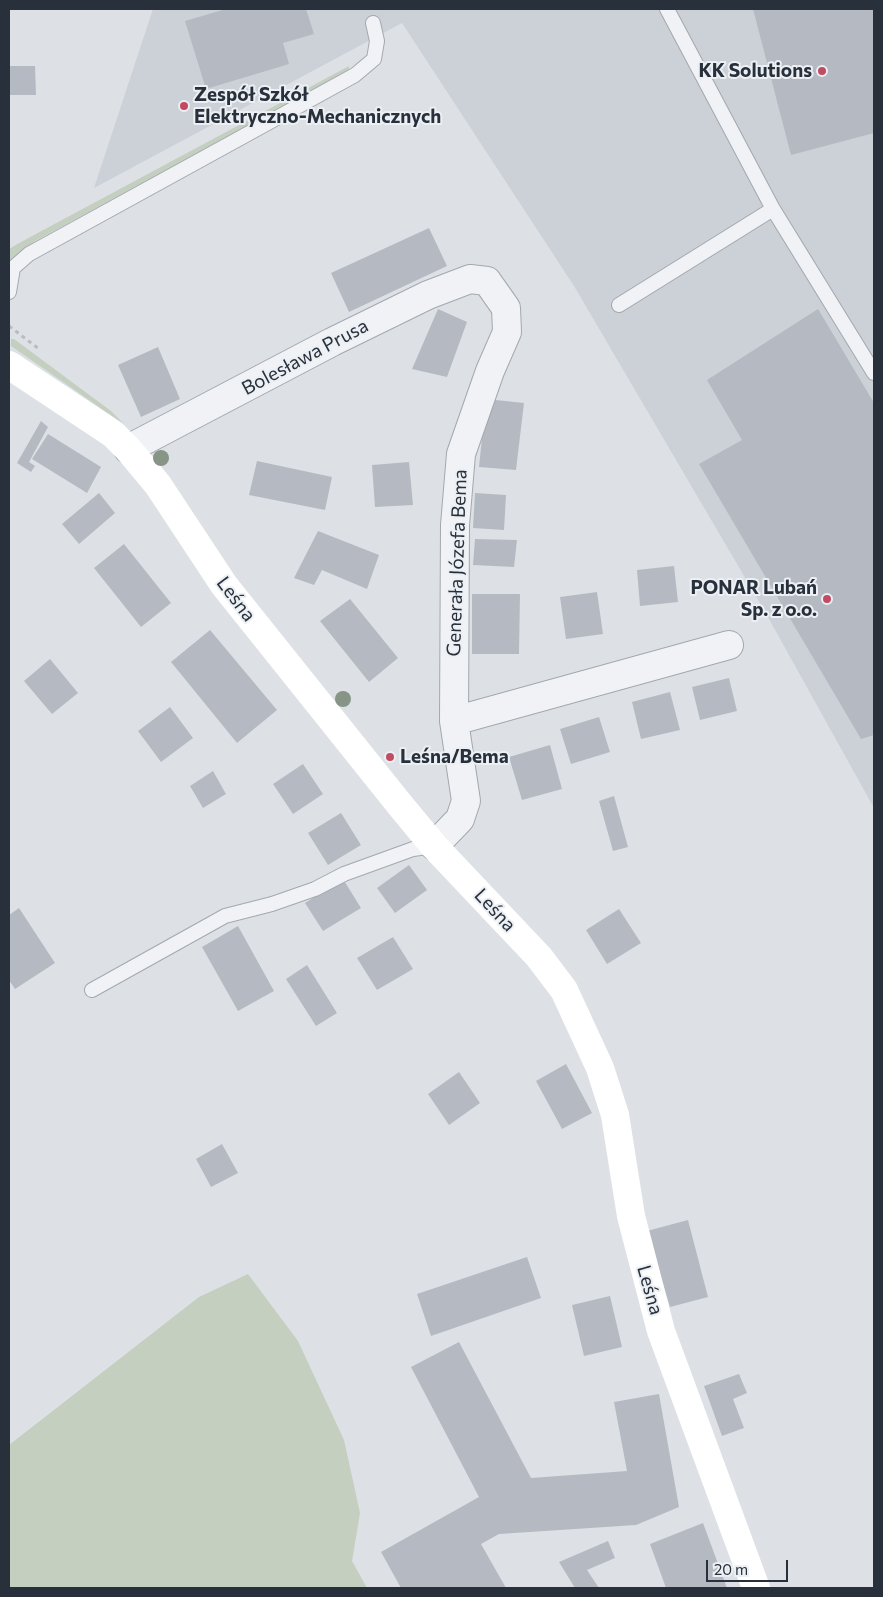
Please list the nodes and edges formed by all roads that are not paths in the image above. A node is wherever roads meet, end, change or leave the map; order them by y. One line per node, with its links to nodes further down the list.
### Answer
1 (667, 9): 3 (lane)
2 (373, 23): 5 (lane)
3 (774, 209): 6 (lane); 8 (lane)
4 (487, 281): 9 (street, Bolesława Prusa); 11 (street, Generała Józefa Bema)
5 (9, 292)
6 (619, 305)
7 (9, 365): 9 (main road, Leśna)
8 (874, 373)
9 (128, 449): 12 (main road, Leśna)
10 (729, 645): 11 (street)
11 (454, 721): 12 (street, Generała Józefa Bema)
12 (434, 846): 13 (lane); 14 (main road, Leśna)
13 (92, 990)
14 (756, 1588)

